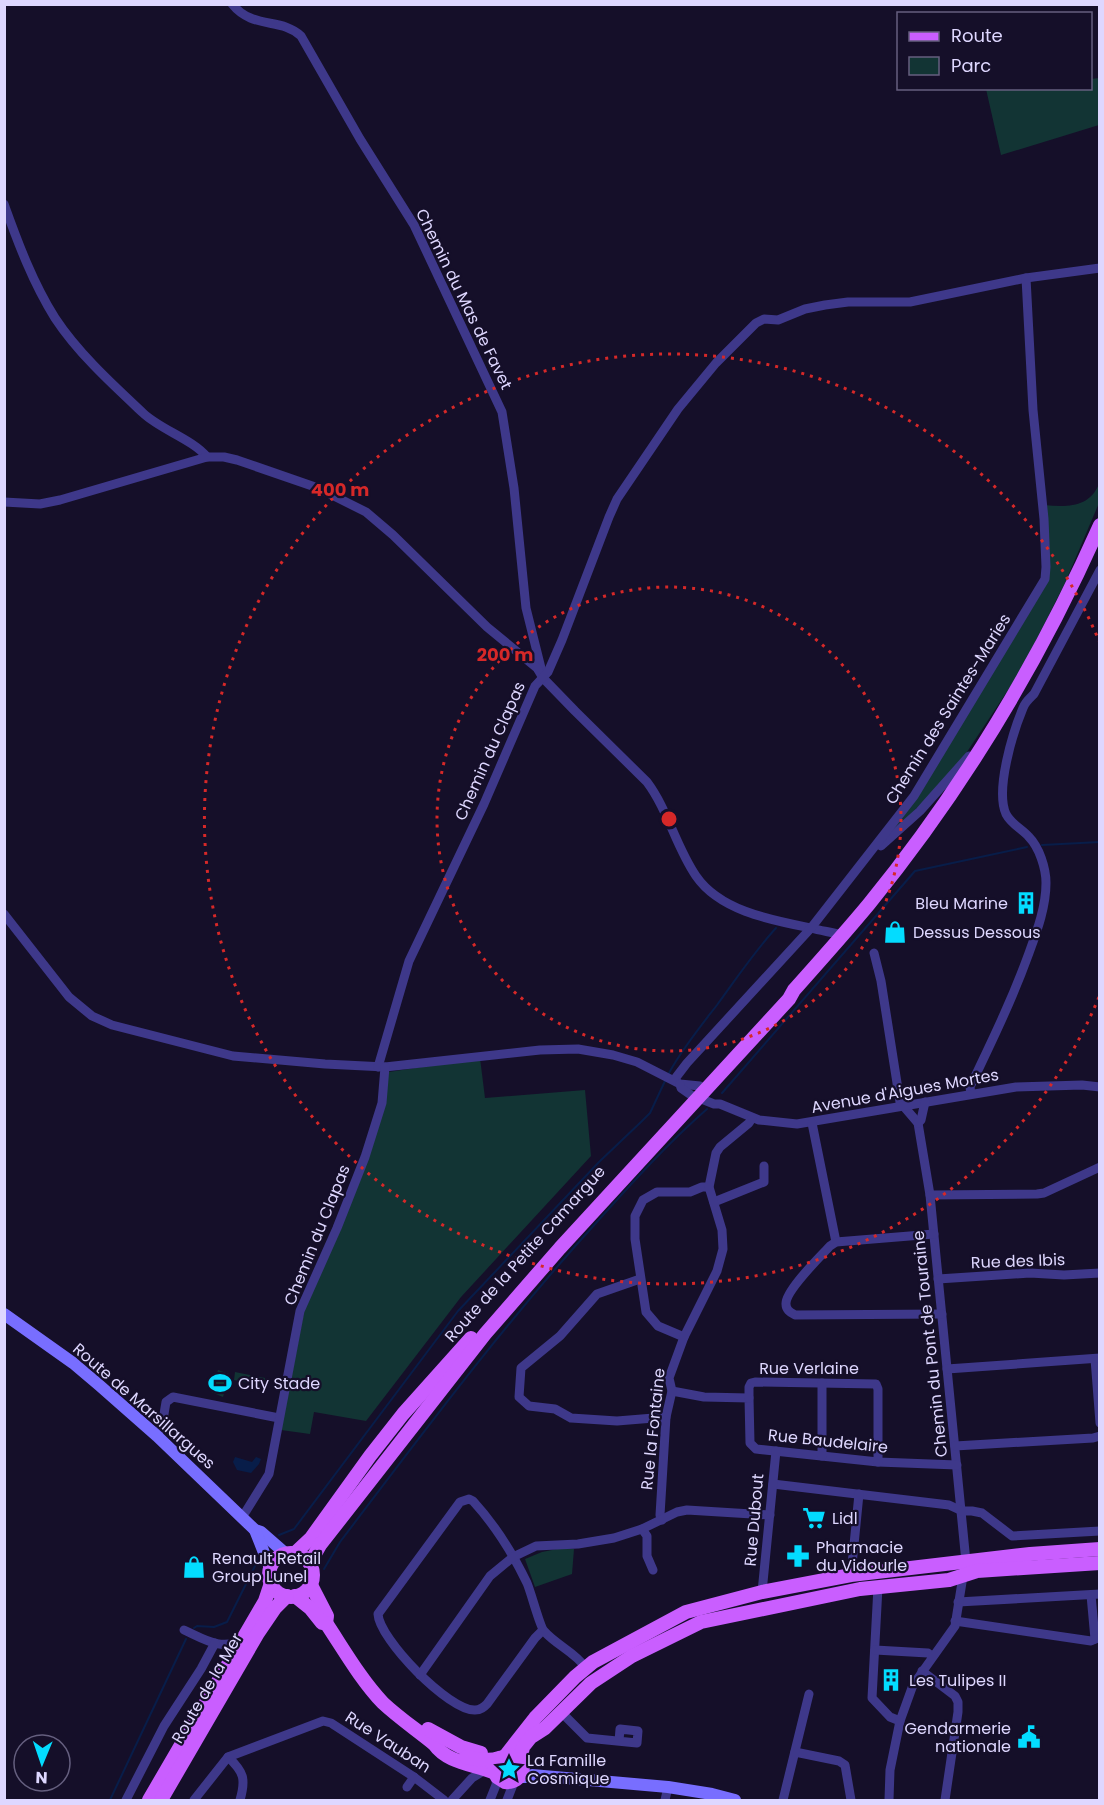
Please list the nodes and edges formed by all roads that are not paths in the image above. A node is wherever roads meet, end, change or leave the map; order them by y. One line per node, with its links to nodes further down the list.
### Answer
1 (232, 4): 9 (street, Chemin du Mas de Favet)
2 (4, 204): 5 (street)
3 (1100, 268): 4 (street, Chemin du Clapas)
4 (1026, 278): 9 (street, Chemin du Clapas); 11 (street, Chemin des Saintes-Maries)
5 (207, 457): 6 (street); 9 (street)
6 (4, 502)
7 (1100, 525): 10 (main road, Route de la Petite Camargue)
8 (1100, 570): 20 (street)
9 (543, 678): 13 (street); 16 (street, Chemin du Clapas)
10 (992, 728): 11 (street); 14 (main road, Route de la Petite Camargue)
11 (864, 861): 13 (street, Chemin des Saintes-Maries)
12 (4, 914): 16 (street)
13 (811, 928): 14 (street); 17 (street, Chemin des Saintes-Maries)
14 (842, 935): 19 (main road, Route de la Petite Camargue)
15 (874, 953): 22 (street)
16 (382, 1067): 17 (street); 45 (street, Chemin du Clapas)
17 (677, 1082): 19 (street, Avenue d'Aigues Mortes)
18 (1100, 1087): 20 (street, Avenue d'Aigues Mortes)
19 (699, 1092): 23 (street, Avenue d'Aigues Mortes); 64 (main road, Route de la Petite Camargue); 68 (main road, Route de la Petite Camargue)
20 (971, 1094): 21 (street, Avenue d'Aigues Mortes)
21 (925, 1102): 22 (street, Avenue d'Aigues Mortes); 25 (street, Chemin du Pont de Touraine)
22 (904, 1106): 24 (street, Avenue d'Aigues Mortes); 25 (street)
23 (752, 1118): 24 (street, Avenue d'Aigues Mortes); 28 (street)
24 (812, 1122): 32 (street)
25 (918, 1123): 29 (street, Chemin du Pont de Touraine)
26 (764, 1166): 30 (street)
27 (1100, 1167): 29 (street)
28 (709, 1187): 30 (street, Rue la Fontaine); 34 (street)
29 (930, 1195): 31 (street, Chemin du Pont de Touraine)
30 (714, 1202): 38 (street, Rue la Fontaine)
31 (934, 1234): 32 (street); 35 (street, Chemin du Pont de Touraine)
32 (836, 1242): 37 (street)
33 (1100, 1273): 35 (street, Rue des Ibis)
34 (640, 1279): 38 (street); 44 (street)
35 (938, 1279): 37 (street, Chemin du Pont de Touraine)
36 (4, 1314): 47 (main road, Route de Marsillargues)
37 (942, 1314): 40 (street, Chemin du Pont de Touraine)
38 (684, 1337): 42 (street, Rue la Fontaine)
39 (1097, 1358): 40 (street); 46 (street)
40 (947, 1369): 49 (street, Chemin du Pont de Touraine)
41 (822, 1383): 43 (street, Rue Verlaine); 51 (street); 52 (street, Rue Verlaine)
42 (672, 1391): 43 (street); 44 (street, Rue la Fontaine)
43 (749, 1398): 50 (street, Rue Baudelaire)
44 (666, 1417): 59 (street, Rue la Fontaine)
45 (279, 1419): 47 (street); 58 (street, Chemin du Clapas)
46 (1100, 1423)
47 (157, 1436): 58 (main road, Route de Marsillargues)
48 (1100, 1436): 49 (street)
49 (955, 1446): 53 (street, Chemin du Pont de Touraine)
50 (776, 1451): 51 (street, Rue Baudelaire); 54 (street, Rue Dubout)
51 (822, 1456): 52 (street, Rue Baudelaire)
52 (878, 1462): 53 (street, Rue Baudelaire)
53 (957, 1465): 56 (street, Chemin du Pont de Touraine)
54 (772, 1484): 55 (street); 57 (street, Rue Dubout)
55 (859, 1494): 56 (street); 71 (street)
56 (962, 1511): 62 (street); 67 (street, Chemin du Pont de Touraine)
57 (770, 1515): 59 (street); 76 (street, Rue Dubout)
58 (243, 1516): 61 (main road, Route de Marsillargues)
59 (662, 1520): 60 (street)
60 (642, 1529): 65 (street); 70 (street)
61 (255, 1530): 64 (main road, Route de Marsillargues); 69 (main road, Route de Marsillargues)
62 (1100, 1532)
63 (1100, 1549): 67 (main road)
64 (290, 1553): 68 (main road); 69 (main road)
65 (513, 1557): 83 (street); 92 (street); 92 (street)
66 (1100, 1563): 67 (main road)
67 (973, 1564): 71 (main road); 72 (main road)
68 (311, 1565): 74 (main road)
69 (270, 1568): 73 (main road)
70 (653, 1570)
71 (851, 1575): 76 (main road)
72 (963, 1576): 75 (main road); 79 (street)
73 (271, 1583): 78 (main road); 85 (main road, Route de la Mer)
74 (311, 1585): 78 (main road); 81 (main road)
75 (878, 1587): 87 (street); 94 (main road)
76 (762, 1592): 90 (main road)
77 (1096, 1594): 79 (street); 84 (street)
78 (291, 1596): 81 (main road); 111 (main road, Route de la Mer)
79 (958, 1602): 80 (street)
80 (955, 1621): 84 (street); 88 (street)
81 (326, 1623): 96 (main road)
82 (184, 1630): 86 (street)
83 (543, 1630): 90 (street); 92 (street)
84 (1097, 1638)
85 (242, 1640): 86 (street, Route de la Mer); 89 (main road, Route de la Mer)
86 (219, 1644): 89 (street, Route de la Mer); 109 (street, Route de la Mer)
87 (875, 1650): 88 (street); 95 (street)
88 (932, 1656): 91 (street)
89 (226, 1667): 110 (main road, Route de la Mer)
90 (586, 1668): 97 (main road)
91 (922, 1671): 95 (street); 123 (street)
92 (420, 1675)
93 (808, 1694): 100 (street)
94 (562, 1713): 98 (street); 105 (main road)
95 (900, 1720): 122 (street)
96 (408, 1724): 97 (main road); 99 (main road)
97 (518, 1738): 102 (main road)
98 (619, 1741)
99 (434, 1744): 102 (main road); 103 (main road)
100 (795, 1752): 120 (street); 121 (street)
101 (228, 1757): 106 (street, Rue Vauban); 112 (street, Rue Vauban); 113 (street)
102 (502, 1757): 104 (main road); 105 (main road)
103 (470, 1771): 104 (main road); 115 (street)
104 (493, 1773): 105 (main road); 116 (street)
105 (522, 1773): 108 (main road); 117 (street)
106 (414, 1777): 107 (street); 114 (street, Rue Vauban)
107 (407, 1787)
108 (668, 1787): 118 (street); 119 (main road)
109 (126, 1800)
110 (149, 1800)
111 (161, 1800)
112 (194, 1800)
113 (240, 1800)
114 (444, 1800)
115 (452, 1800)
116 (490, 1800)
117 (507, 1800)
118 (665, 1800)
119 (735, 1800)
120 (783, 1800)
121 (851, 1800)
122 (889, 1800)
123 (945, 1800)

